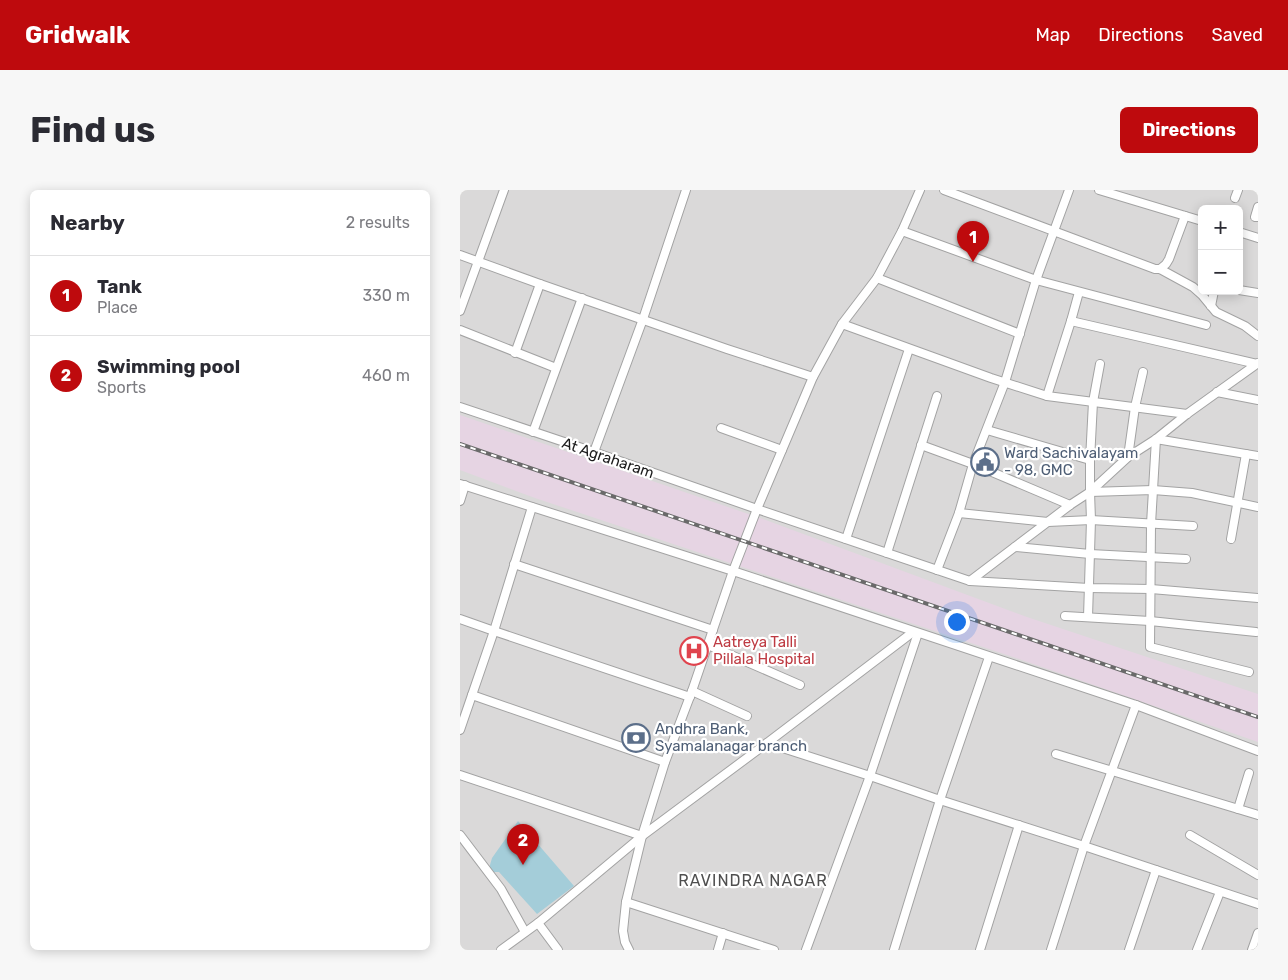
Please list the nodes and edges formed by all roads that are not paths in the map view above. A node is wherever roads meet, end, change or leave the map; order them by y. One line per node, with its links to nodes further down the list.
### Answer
1 (504, 190): 16 (street)
2 (686, 190): 28 (street)
3 (920, 190): 11 (street)
4 (944, 190): 12 (street)
5 (1069, 190): 12 (street)
6 (1099, 190): 8 (street)
7 (1258, 207): 9 (street)
8 (1185, 216): 10 (street); 17 (street)
9 (1258, 217)
10 (1198, 220)
11 (902, 231): 18 (street); 19 (street)
12 (1054, 232): 17 (street); 19 (street)
13 (1243, 233): 14 (street)
14 (1258, 238)
15 (460, 255): 16 (street)
16 (478, 261): 20 (street); 27 (street)
17 (1163, 266): 26 (street)
18 (876, 278): 30 (street); 33 (street)
19 (1036, 280): 22 (street); 33 (street)
20 (540, 284): 25 (street); 36 (street)
21 (1243, 291): 23 (street)
22 (1079, 292): 29 (street); 31 (street)
23 (1258, 293)
24 (1213, 295): 26 (street)
25 (582, 298): 28 (street); 39 (street)
26 (1211, 306): 34 (street)
27 (460, 311)
28 (643, 319): 41 (street); 57 (street)
29 (1071, 321): 38 (street); 45 (street)
30 (842, 324): 35 (street); 41 (street)
31 (1206, 325)
32 (460, 330): 36 (street)
33 (1020, 334): 42 (street)
34 (1258, 336)
35 (909, 348): 42 (street); 77 (street)
36 (515, 353): 39 (street)
37 (1100, 364): 47 (street)
38 (1257, 364): 43 (street)
39 (556, 368): 53 (street)
40 (1143, 372): 49 (street)
41 (813, 377): 56 (street)
42 (1005, 382): 45 (street); 52 (street)
43 (1216, 392): 46 (street); 50 (street)
44 (937, 396): 55 (street)
45 (1047, 396): 47 (street)
46 (1258, 400)
47 (1093, 402): 49 (street); 61 (street)
48 (460, 407): 53 (street, At Agraharam)
49 (1135, 407): 50 (street); 60 (street)
50 (1187, 414): 54 (street)
51 (721, 428): 56 (street)
52 (987, 430): 61 (street); 62 (street)
53 (533, 432): 57 (street, At Agraharam)
54 (1156, 439): 58 (street); 60 (street); 64 (street)
55 (921, 445): 62 (street); 80 (street)
56 (782, 450): 71 (street)
57 (594, 452): 71 (street, At Agraharam)
58 (1246, 454): 59 (street); 67 (street)
59 (1258, 456)
60 (1128, 457): 65 (street)
61 (1090, 460): 65 (street)
62 (974, 464): 68 (street); 72 (street)
63 (462, 485): 66 (street); 69 (street)
64 (1153, 490): 65 (street); 67 (street); 75 (street)
65 (1090, 492): 68 (street); 73 (street)
66 (460, 501)
67 (1238, 503): 70 (street); 78 (street)
68 (1070, 505): 74 (street)
69 (532, 507): 84 (street); 86 (street)
70 (1258, 507)
71 (757, 509): 77 (street, At Agraharam); 86 (street)
72 (959, 513): 74 (street); 85 (street)
73 (1091, 520): 74 (street); 75 (street); 81 (street)
74 (1048, 522): 79 (street)
75 (1151, 524): 76 (street); 82 (street)
76 (1193, 526)
77 (846, 539): 80 (street, At Agraharam)
78 (1231, 539)
79 (1015, 547): 81 (street); 87 (street)
80 (887, 553): 85 (street, At Agraharam)
81 (1090, 554): 82 (street); 88 (street)
82 (1151, 557): 83 (street); 89 (street)
83 (1186, 559)
84 (514, 564): 95 (street); 96 (street)
85 (937, 570): 87 (street, At Agraharam)
86 (733, 571): 95 (street); 98 (street)
87 (970, 581): 88 (street, At Agraharam)
88 (1089, 588): 89 (street, At Agraharam); 92 (street)
89 (1151, 589): 90 (street, At Agraharam); 94 (street)
90 (1258, 598)
91 (1065, 616): 92 (street)
92 (1088, 617): 94 (street)
93 (460, 619): 96 (street)
94 (1150, 621): 97 (street); 101 (street)
95 (713, 630): 99 (street)
96 (494, 631): 103 (street); 104 (street)
97 (1256, 632)
98 (915, 633): 100 (street); 108 (street); 115 (street)
99 (708, 645): 102 (street); 103 (street)
100 (989, 657): 105 (street); 116 (street)
101 (1249, 672)
102 (800, 685)
103 (691, 694): 106 (street); 111 (street)
104 (472, 695): 107 (street); 111 (street)
105 (1136, 706): 109 (street); 112 (street)
106 (747, 716)
107 (460, 730)
108 (767, 743): 115 (street); 122 (street)
109 (1258, 751)
110 (1056, 754): 112 (street)
111 (665, 762): 122 (street)
112 (1113, 771): 117 (street); 123 (street)
113 (1249, 773): 117 (street)
114 (460, 775): 122 (street)
115 (870, 776): 116 (street); 138 (street)
116 (940, 800): 119 (street); 139 (street)
117 (1238, 809): 118 (street)
118 (1258, 815)
119 (1020, 825): 123 (street); 140 (street)
120 (460, 834): 130 (street)
121 (1190, 835): 125 (street)
122 (642, 836): 127 (street); 129 (street)
123 (1084, 846): 124 (street); 141 (street)
124 (1156, 870): 126 (street); 142 (street)
125 (1258, 875)
126 (1220, 892): 128 (street); 143 (street)
127 (626, 902): 131 (street); 135 (street)
128 (1258, 904)
129 (538, 923): 130 (street); 134 (street)
130 (525, 932): 133 (street)
131 (723, 933): 136 (street); 137 (street)
132 (1258, 933): 144 (street)
133 (501, 950)
134 (558, 950)
135 (629, 950)
136 (718, 950)
137 (774, 950)
138 (806, 950)
139 (894, 950)
140 (980, 950)
141 (1051, 950)
142 (1129, 950)
143 (1197, 950)
144 (1252, 950)

